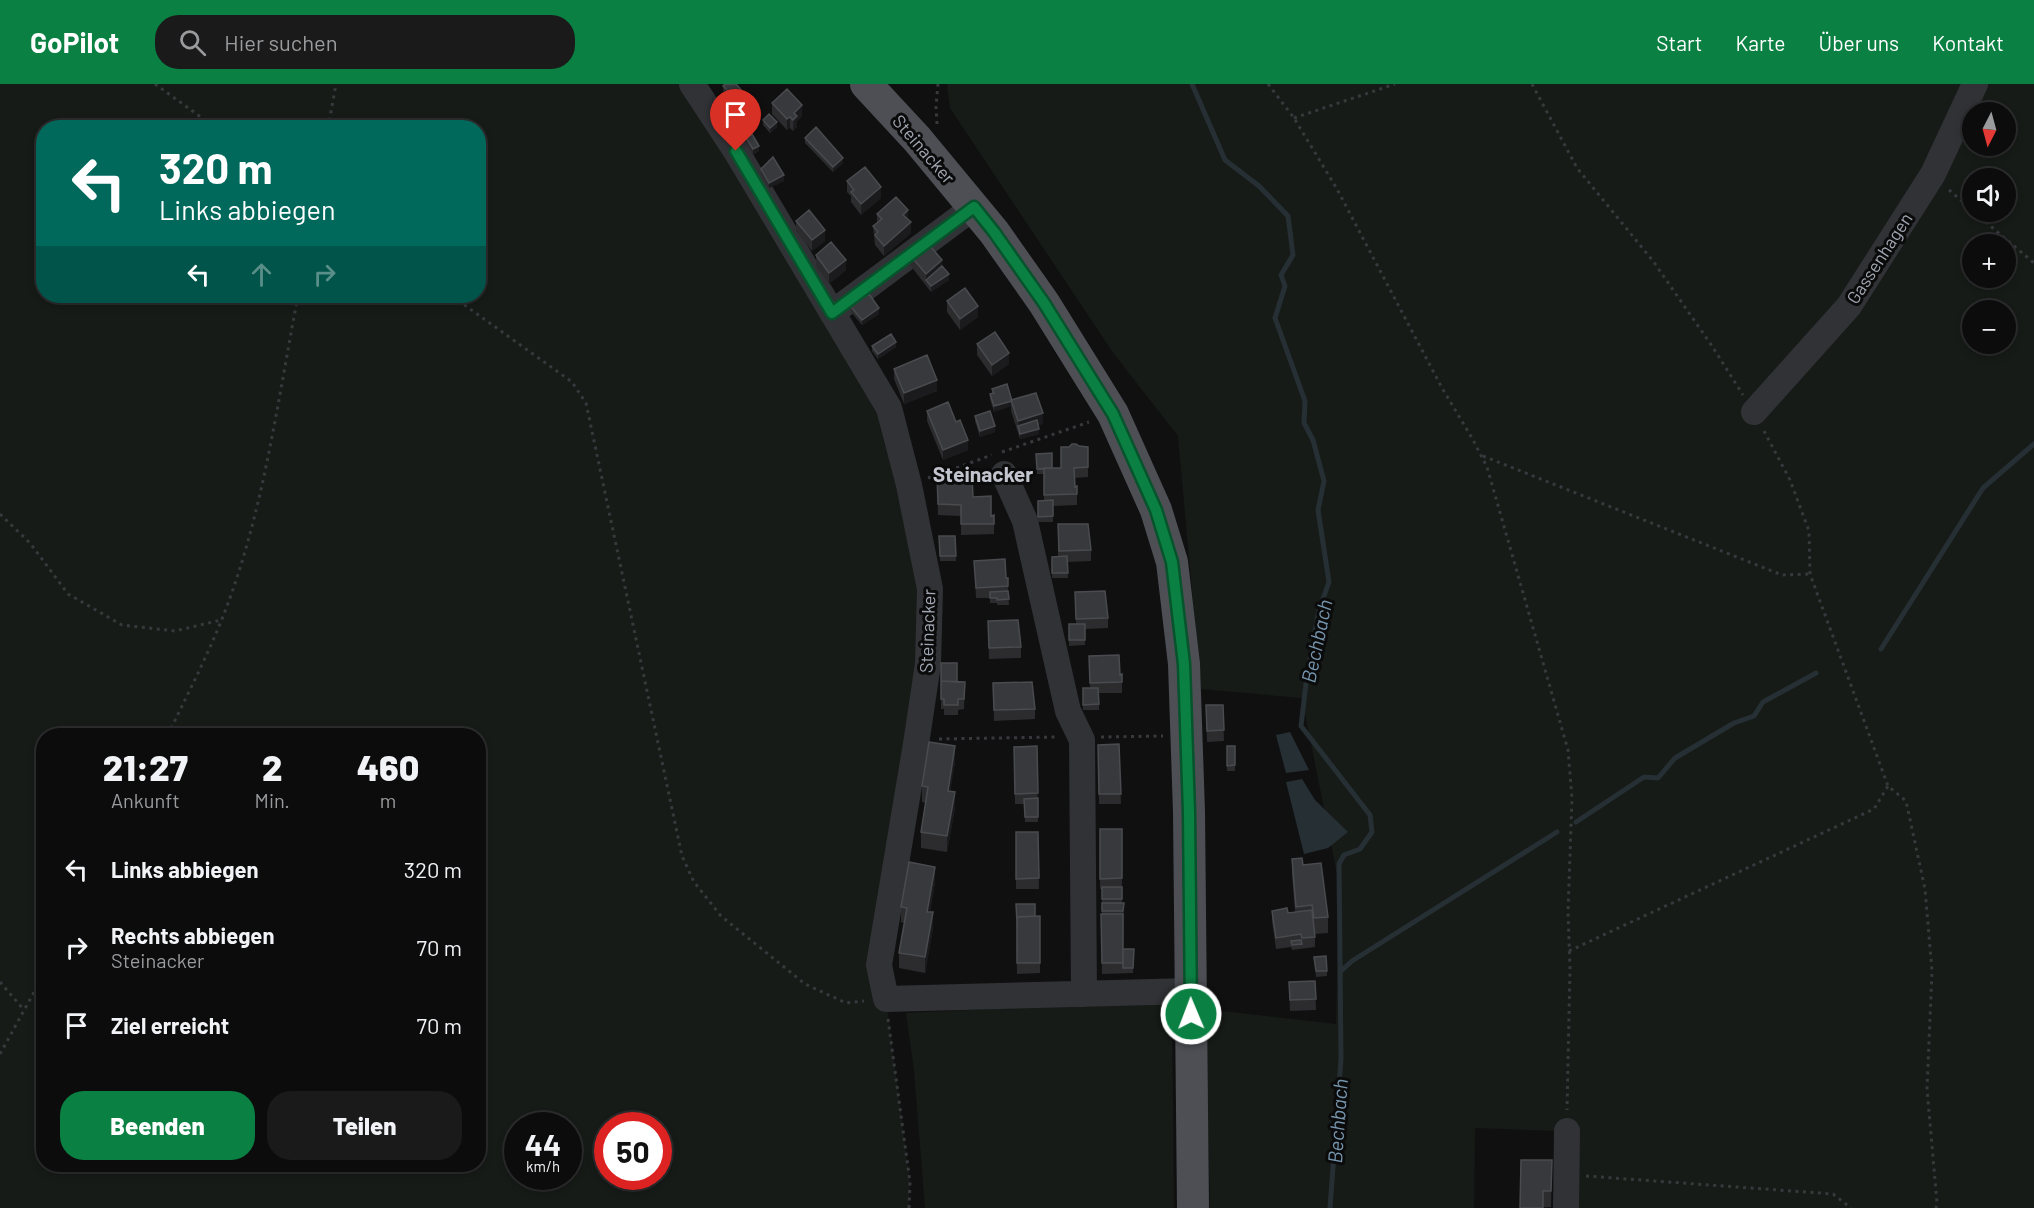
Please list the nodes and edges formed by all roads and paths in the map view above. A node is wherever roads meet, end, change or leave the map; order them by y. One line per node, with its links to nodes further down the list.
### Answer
1 (155, 84): 10 (path)
2 (336, 84): 11 (path)
3 (692, 84): 19 (street, Steinacker)
4 (866, 84): 14 (main road, Steinacker)
5 (1268, 84): 9 (path)
6 (1395, 84): 9 (path)
7 (1532, 84): 20 (path)
8 (1975, 84): 12 (street, Gassenhagen)
9 (1294, 118): 22 (path)
10 (205, 120)
11 (329, 120)
12 (1933, 174): 13 (path); 20 (street, Gassenhagen)
13 (1962, 201)
14 (974, 207): 19 (street); 21 (main road, Steinacker)
15 (1986, 222): 16 (path)
16 (2034, 263)
17 (297, 303): 27 (path)
18 (462, 303): 38 (path)
19 (832, 313): 24 (street, Steinacker)
20 (1754, 412): 26 (path)
21 (1113, 414): 24 (path); 29 (main road, Steinacker)
22 (1481, 455): 26 (path); 33 (path)
23 (1004, 474): 30 (street)
24 (909, 485): 31 (street, Steinacker)
25 (0, 514): 27 (path)
26 (1810, 573): 32 (path)
27 (222, 620): 28 (path)
28 (171, 728)
29 (1186, 736): 30 (path); 36 (main road, Steinacker)
30 (1080, 737): 31 (path); 37 (street)
31 (917, 740): 38 (street, Steinacker)
32 (1888, 786): 33 (path); 47 (path)
33 (1569, 951): 41 (path)
34 (0, 982): 39 (path)
35 (36, 988): 39 (path)
36 (1191, 991): 37 (street); 44 (main road, Steinacker)
37 (1084, 994): 38 (street)
38 (886, 999): 43 (path)
39 (24, 1010): 40 (path)
40 (0, 1054)
41 (1567, 1131): 42 (street)
42 (1567, 1175): 45 (street); 46 (path)
43 (909, 1208)
44 (1193, 1208)
45 (1566, 1208)
46 (1851, 1208)
47 (1936, 1208)

